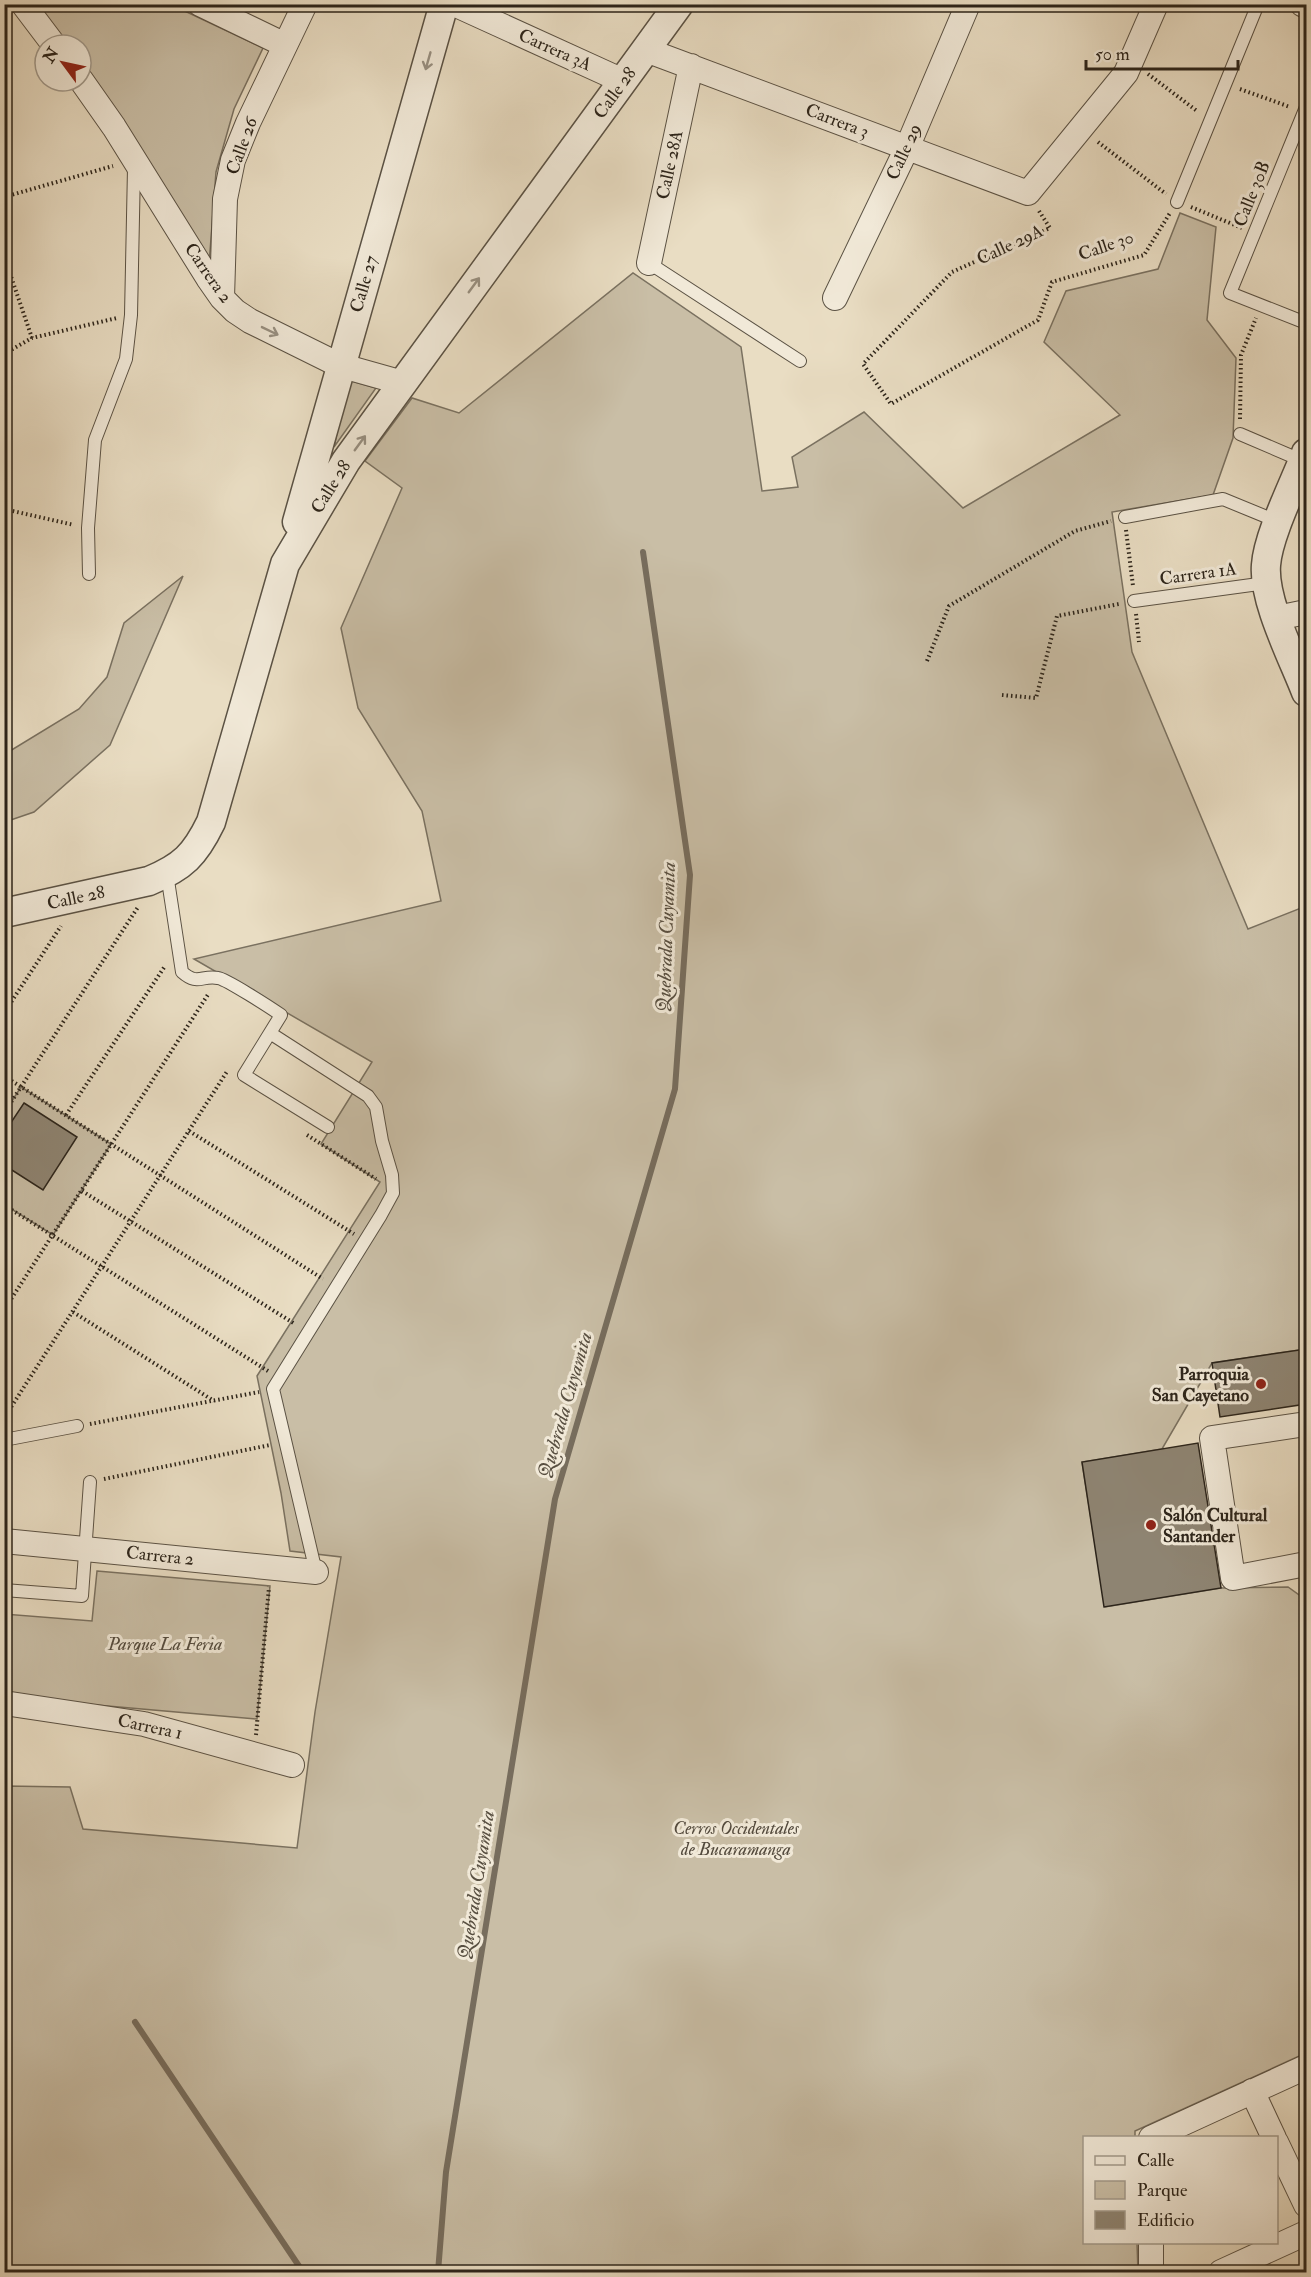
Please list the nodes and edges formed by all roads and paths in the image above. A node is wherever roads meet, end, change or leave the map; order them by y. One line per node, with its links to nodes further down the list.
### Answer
1 (23, 4): 12 (street)
2 (200, 4): 13 (street)
3 (304, 4): 13 (street, Calle 26)
4 (444, 4): 38 (street, Calle 27, one-way to 38)
5 (454, 4): 17 (street, Carrera 3A)
6 (679, 4): 14 (street, Calle 28)
7 (968, 4): 22 (street, Calle 29)
8 (1156, 4): 15 (street)
9 (1258, 4): 18 (lane)
10 (1302, 4): 11 (street)
11 (1306, 6)
12 (45, 33)
13 (285, 45): 31 (street, Calle 26)
14 (646, 50): 16 (street, Carrera 3); 17 (street, Calle 28)
15 (1131, 61): 21 (path); 24 (street)
16 (691, 66): 22 (street, Carrera 3); 28 (street, Calle 28A)
17 (623, 81): 39 (street, Calle 28, one-way to 17)
18 (1226, 83): 20 (path); 21 (lane)
19 (90, 93): 23 (street, Carrera 2)
20 (1305, 110): 32 (lane, Calle 30B)
21 (1210, 121): 26 (lane)
22 (908, 148): 24 (street, Carrera 3); 30 (street, Calle 29)
23 (135, 159): 25 (path); 31 (street, Carrera 2); 33 (lane)
24 (1028, 193): 40 (path, Calle 29A)
25 (4, 197)
26 (1177, 202): 40 (path, Calle 30)
27 (4, 256): 29 (path)
28 (649, 263): 37 (lane)
29 (6, 269): 35 (path)
30 (835, 297)
31 (222, 298): 38 (street, Carrera 2, one-way to 38)
32 (1262, 305): 34 (lane); 41 (path)
33 (131, 315): 35 (path); 47 (lane)
34 (1306, 323)
35 (32, 338): 36 (path)
36 (4, 354)
37 (800, 362)
38 (341, 366): 39 (street, Carrera 2); 48 (street, Calle 27)
39 (403, 383): 48 (street, Calle 28, one-way to 39)
40 (891, 404)
41 (1240, 434): 42 (lane)
42 (1305, 457): 43 (street)
43 (1298, 493): 46 (street)
44 (4, 508): 47 (path)
45 (1125, 517): 46 (lane); 51 (path); 55 (path)
46 (1279, 522): 50 (street)
47 (88, 528): 49 (lane)
48 (285, 564): 58 (street, Calle 28)
49 (88, 574)
50 (1266, 583): 51 (lane, Carrera 1A); 53 (street)
51 (1134, 601): 54 (path); 57 (path)
52 (1306, 612): 53 (street)
53 (1277, 618): 56 (street)
54 (1139, 642)
55 (927, 661)
56 (1306, 692)
57 (1002, 695)
58 (161, 876): 59 (street, Calle 28); 61 (lane); 68 (path)
59 (80, 897): 60 (street, Calle 28); 63 (path)
60 (4, 913)
61 (178, 947): 62 (lane); 71 (path)
62 (219, 978): 64 (lane); 75 (path)
63 (4, 1013)
64 (270, 1033): 72 (lane); 78 (lane)
65 (233, 1062): 67 (path)
66 (4, 1076): 68 (path)
67 (221, 1081): 69 (path); 73 (path)
68 (21, 1087): 70 (path); 71 (path)
69 (231, 1087)
70 (4, 1113)
71 (66, 1116): 75 (path)
72 (328, 1126)
73 (189, 1131): 76 (path); 83 (path)
74 (301, 1132): 78 (path)
75 (111, 1144): 76 (path); 77 (path)
76 (160, 1175): 81 (path); 85 (path)
77 (82, 1191): 81 (path); 82 (path)
78 (393, 1193): 83 (lane)
79 (6, 1206): 80 (path); 82 (path)
80 (4, 1213)
81 (131, 1221): 84 (path); 88 (path)
82 (53, 1235): 84 (path); 86 (path)
83 (365, 1241): 85 (lane)
84 (102, 1266): 87 (path); 89 (path)
85 (336, 1288): 88 (lane)
86 (4, 1310)
87 (73, 1312): 90 (path); 91 (path)
88 (309, 1332): 89 (lane)
89 (276, 1384): 90 (path); 95 (lane)
90 (214, 1401): 93 (path)
91 (4, 1418)
92 (1306, 1424): 99 (street)
93 (77, 1426): 94 (lane)
94 (4, 1440)
95 (286, 1442): 96 (path); 101 (lane)
96 (90, 1482): 98 (lane)
97 (4, 1541): 98 (street, Carrera 2)
98 (86, 1549): 100 (street, Carrera 2); 102 (lane)
99 (1306, 1564)
100 (271, 1567): 101 (street, Carrera 2); 104 (path)
101 (316, 1572)
102 (4, 1590)
103 (4, 1702): 104 (street, Carrera 1)
104 (254, 1754): 105 (street, Carrera 1)
105 (292, 1764)
106 (1306, 2067): 107 (street)
107 (1252, 2091): 108 (street); 109 (street)
108 (1155, 2136)
109 (1273, 2136)
110 (1278, 2146): 111 (street)
111 (1306, 2205)
112 (1306, 2233): 115 (street)
113 (1151, 2244): 114 (street)
114 (1151, 2272)
115 (1221, 2272)

